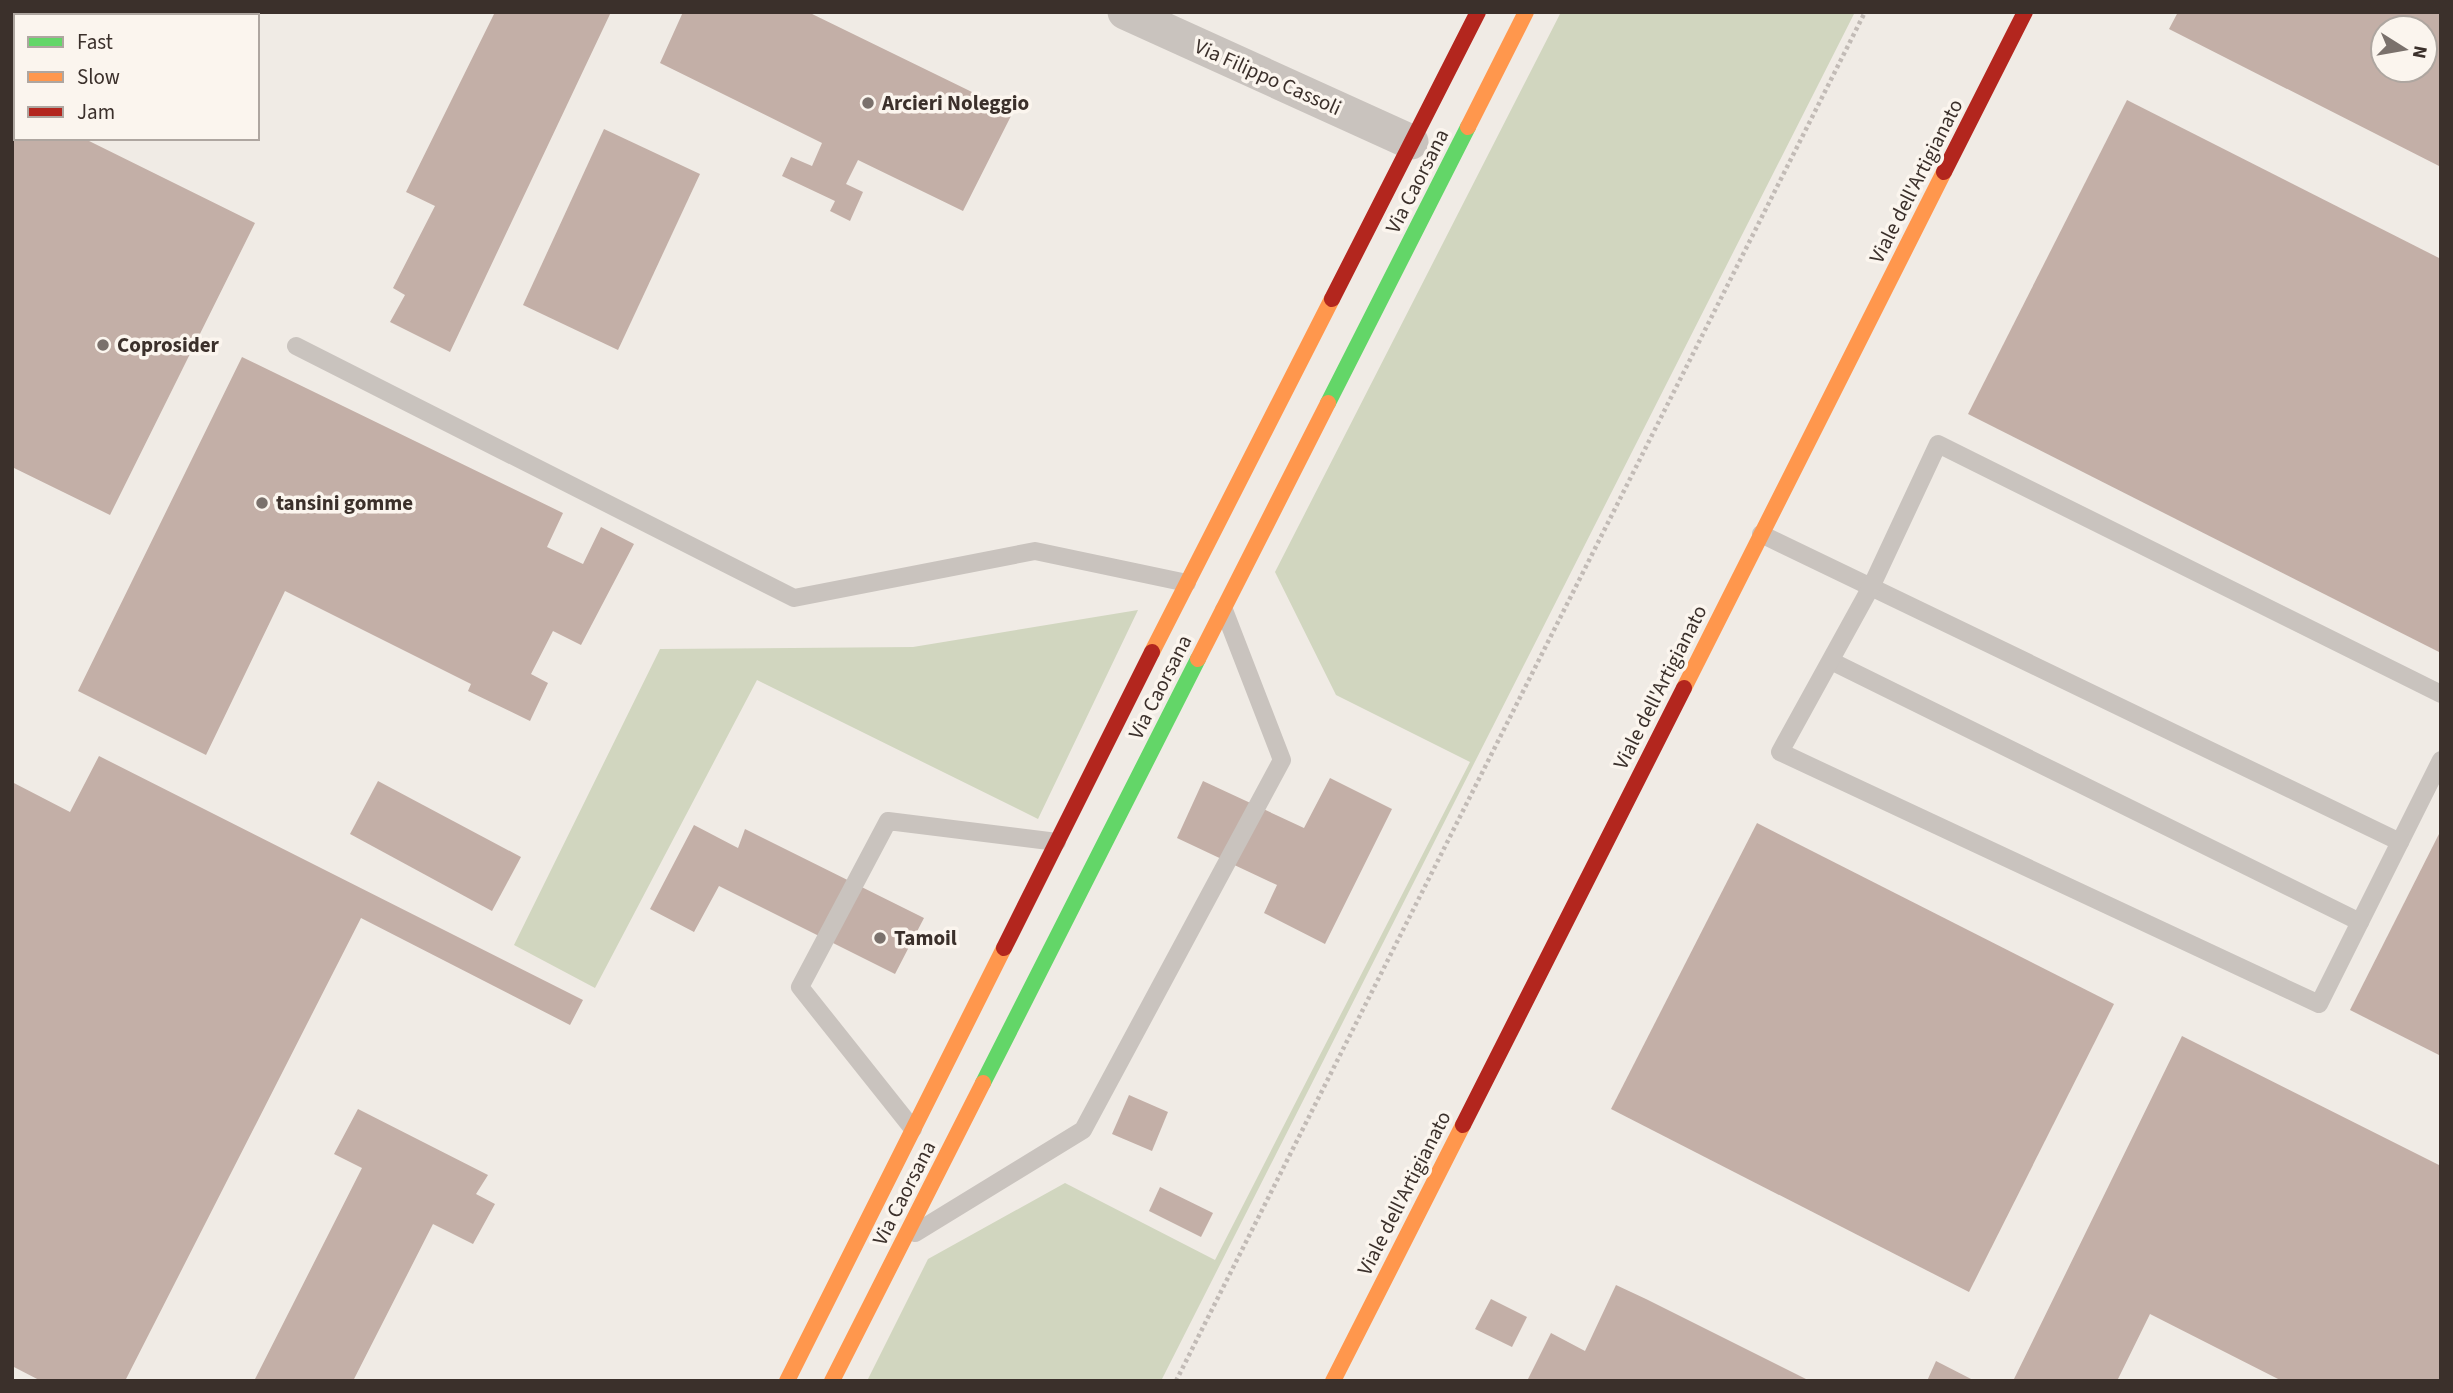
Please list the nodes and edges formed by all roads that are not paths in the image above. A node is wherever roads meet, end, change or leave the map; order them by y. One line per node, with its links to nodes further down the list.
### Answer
1 (1125, 12): 5 (street, Via Filippo Cassoli)
2 (1478, 12): 5 (main road, Via Caorsana)
3 (1526, 12): 10 (main road, Via Caorsana)
4 (2025, 12): 7 (main road, Viale dell'Artigianato)
5 (1411, 142): 8 (main road, Via Caorsana)
6 (296, 346): 8 (lane)
7 (1761, 534): 9 (lane); 21 (main road, Viale dell'Artigianato)
8 (1187, 583): 14 (main road, Via Caorsana)
9 (1872, 585): 11 (lane); 12 (lane); 15 (lane)
10 (1223, 607): 18 (main road, Via Caorsana); 18 (lane)
11 (1831, 660): 16 (lane); 16 (lane)
12 (2441, 694)
13 (2441, 760): 15 (lane)
14 (1057, 842): 17 (main road, Via Caorsana); 17 (lane)
15 (2400, 842): 16 (lane)
16 (2360, 922)
17 (913, 1129): 19 (main road, Via Caorsana)
18 (904, 1240): 20 (main road, Via Caorsana)
19 (787, 1381)
20 (832, 1381)
21 (1333, 1381)

